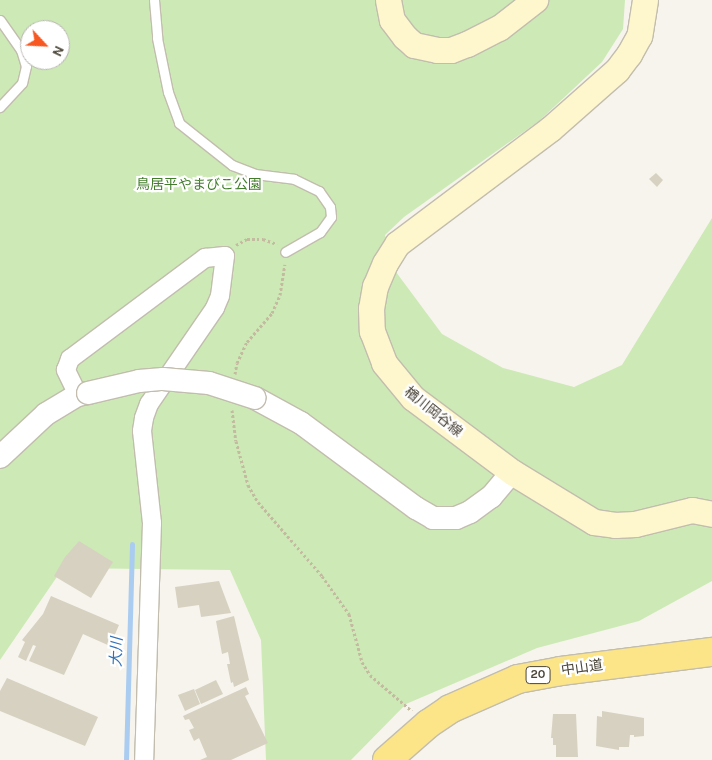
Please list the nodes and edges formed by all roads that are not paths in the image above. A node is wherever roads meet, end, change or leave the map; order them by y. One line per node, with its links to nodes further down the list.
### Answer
1 (154, 0): 9 (lane)
2 (388, 0): 5 (main road)
3 (402, 0): 4 (main road)
4 (520, 0)
5 (535, 0)
6 (645, 0): 12 (main road, 楢川岡谷線)
7 (0, 20): 8 (lane)
8 (0, 108)
9 (285, 252)
10 (83, 394): 11 (street); 12 (street, bridge); 15 (street)
11 (0, 457)
12 (512, 472): 13 (main road, 楢川岡谷線)
13 (712, 514)
14 (712, 652): 16 (highway, 中山道 / 20)
15 (144, 760)
16 (387, 760)

